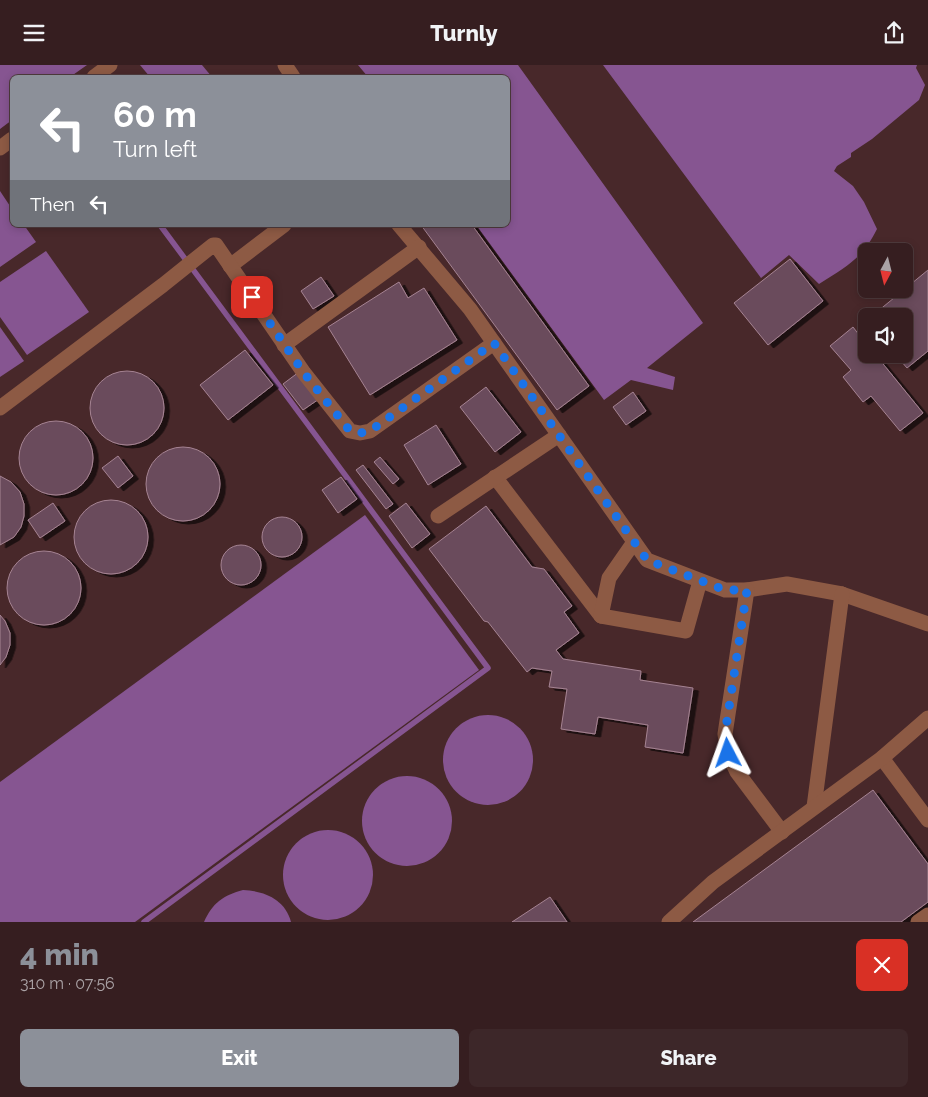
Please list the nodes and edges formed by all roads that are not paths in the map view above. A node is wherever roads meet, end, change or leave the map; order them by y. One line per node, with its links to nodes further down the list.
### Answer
1 (110, 65): 2 (lane)
2 (97, 75)
3 (281, 227): 6 (lane)
4 (401, 227): 5 (lane)
5 (419, 247): 7 (lane); 8 (lane)
6 (230, 265): 8 (lane); 9 (lane)
7 (494, 343): 8 (lane); 10 (lane)
8 (284, 345)
9 (0, 408)
10 (559, 435): 11 (lane); 13 (lane)
11 (494, 477): 12 (lane); 17 (lane)
12 (438, 516)
13 (634, 542): 14 (lane); 17 (lane)
14 (700, 581): 15 (lane); 17 (lane)
15 (747, 590): 16 (lane); 23 (lane)
16 (842, 594): 18 (lane); 21 (lane)
17 (601, 616)
18 (928, 624)
19 (928, 719): 20 (lane)
20 (882, 758): 21 (lane); 22 (lane)
21 (814, 807): 23 (lane)
22 (928, 820)
23 (782, 832): 25 (lane)
24 (928, 915): 26 (lane)
25 (669, 922)
26 (918, 922)

